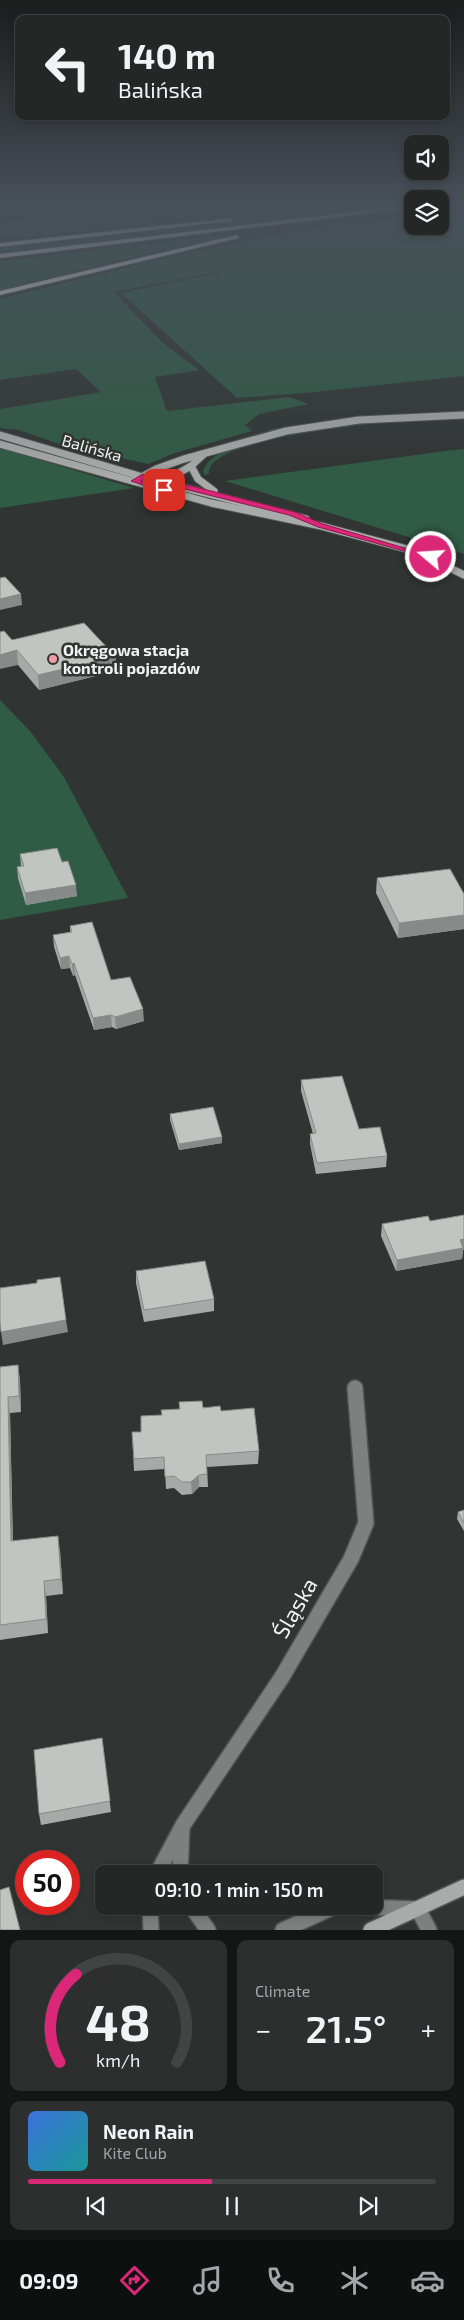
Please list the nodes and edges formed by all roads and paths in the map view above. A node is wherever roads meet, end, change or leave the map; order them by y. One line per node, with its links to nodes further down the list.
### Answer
1 (464, 415): 4 (main road)
2 (0, 435): 6 (main road, Balińska)
3 (0, 444): 7 (main road, Balińska)
4 (206, 453): 5 (main road); 6 (main road)
5 (191, 466): 8 (main road); 10 (main road)
6 (143, 477): 7 (main road); 8 (main road, Balińska)
7 (134, 481): 9 (main road, Balińska)
8 (163, 482): 9 (main road); 10 (main road, Balińska)
9 (154, 487): 11 (main road, Balińska)
10 (234, 499): 11 (main road, Balińska)
11 (321, 526): 12 (main road, Balińska)
12 (462, 573)
13 (355, 1388): 14 (street, Śląska)
14 (183, 1825): 15 (street, Śląska); 16 (street)
15 (162, 1865)
16 (181, 1865)
17 (464, 1887): 18 (main road)
18 (418, 1909): 23 (street); 24 (main road); 25 (street)
19 (150, 1915): 21 (street)
20 (197, 1915): 22 (street)
21 (151, 1930)
22 (208, 1930)
23 (283, 1930)
24 (371, 1930)
25 (429, 1930)

